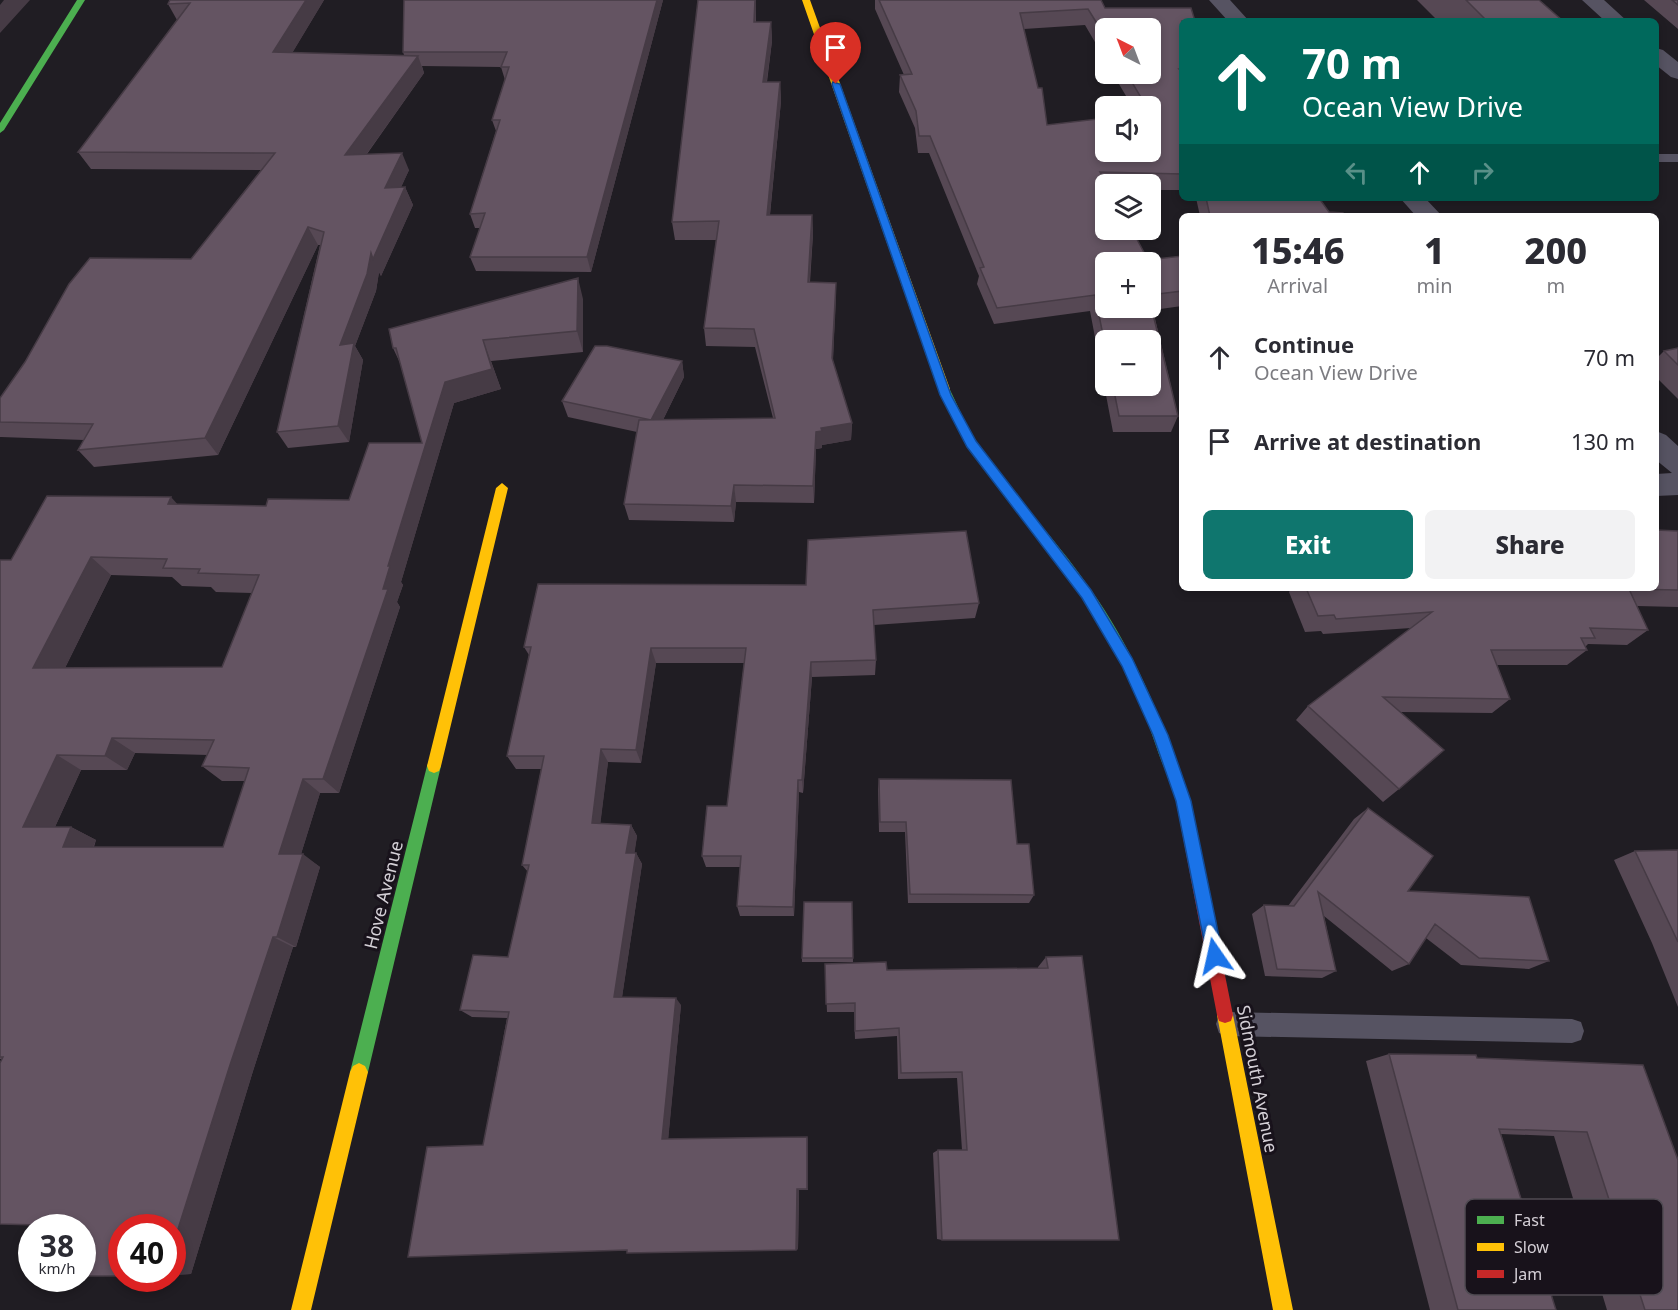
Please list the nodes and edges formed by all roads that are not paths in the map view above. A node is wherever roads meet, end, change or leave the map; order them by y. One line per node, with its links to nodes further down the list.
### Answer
1 (81, 0): 9 (street)
2 (806, 0): 19 (street, Sidmouth Avenue)
3 (1219, 0): 5 (street)
4 (1592, 0): 6 (street)
5 (1236, 18)
6 (1613, 18)
7 (1659, 57): 8 (street)
8 (1678, 73)
9 (0, 130)
10 (1659, 158): 11 (lane)
11 (1678, 158)
12 (1415, 201): 13 (street)
13 (1427, 213)
14 (1659, 445): 15 (street)
15 (1678, 464)
16 (1678, 484): 17 (street)
17 (1659, 485)
18 (502, 488): 21 (street, Hove Avenue)
19 (1228, 1024): 20 (lane); 22 (street, Sidmouth Avenue)
20 (1572, 1031)
21 (301, 1310)
22 (1283, 1310)

